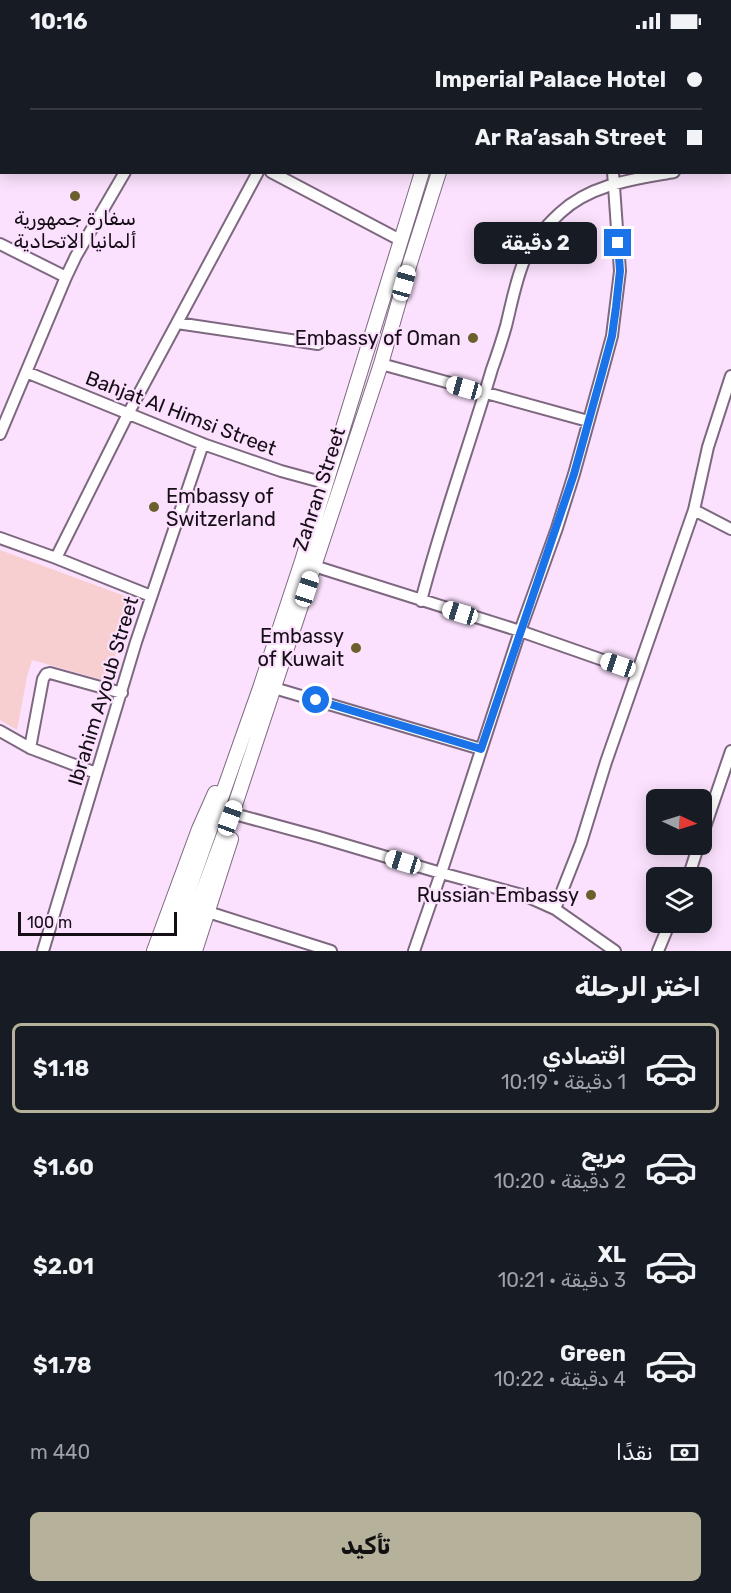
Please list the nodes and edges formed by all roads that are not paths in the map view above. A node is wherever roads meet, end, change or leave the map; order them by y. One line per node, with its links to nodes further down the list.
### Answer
1 (123, 174): 10 (street)
2 (257, 174): 11 (street)
3 (275, 174): 8 (street)
4 (421, 174): 8 (main road, Zahran Street)
5 (438, 174): 13 (main road, Zahran Street)
6 (654, 174): 7 (street)
7 (613, 178): 16 (street); 19 (street)
8 (402, 241): 22 (main road, Zahran Street)
9 (0, 244): 10 (street)
10 (66, 277): 14 (street)
11 (177, 323): 12 (street); 18 (street)
12 (318, 344)
13 (381, 364): 16 (street); 27 (main road, Zahran Street)
14 (26, 372): 18 (street, Bahjat Al Himsi Street); 20 (street)
15 (731, 375): 17 (street)
16 (485, 393): 19 (street); 29 (street)
17 (728, 397): 23 (street)
18 (128, 414): 21 (street, Bahjat Al Himsi Street); 26 (street)
19 (588, 421): 30 (street)
20 (0, 434)
21 (203, 444): 22 (street, Bahjat Al Himsi Street); 28 (street, Ibrahim Ayoub Street)
22 (325, 483): 39 (main road, Zahran Street)
23 (694, 510): 24 (street); 31 (street)
24 (731, 529)
25 (0, 538): 26 (street)
26 (56, 558): 28 (street)
27 (314, 566): 29 (street); 32 (main road, Zahran Street)
28 (151, 596): 33 (street, Ibrahim Ayoub Street)
29 (421, 601): 30 (street)
30 (520, 631): 31 (street); 36 (street)
31 (637, 672): 43 (street)
32 (274, 688): 36 (street); 41 (main road, Zahran Street)
33 (122, 693): 35 (street); 38 (street, Ibrahim Ayoub Street)
34 (0, 731): 35 (street)
35 (30, 748): 38 (street)
36 (481, 749): 42 (street)
37 (731, 752): 40 (street)
38 (96, 773): 46 (street, Ibrahim Ayoub Street)
39 (227, 781): 47 (main road); 48 (main road, Zahran Street)
40 (712, 807)
41 (237, 808): 42 (street); 44 (main road); 49 (main road, Zahran Street)
42 (441, 873): 43 (street); 52 (street)
43 (555, 909): 53 (street)
44 (208, 912): 50 (main road); 51 (street)
45 (665, 933): 54 (street)
46 (43, 951)
47 (154, 951)
48 (167, 951)
49 (181, 951)
50 (195, 951)
51 (332, 951)
52 (414, 951)
53 (615, 951)
54 (658, 951)

